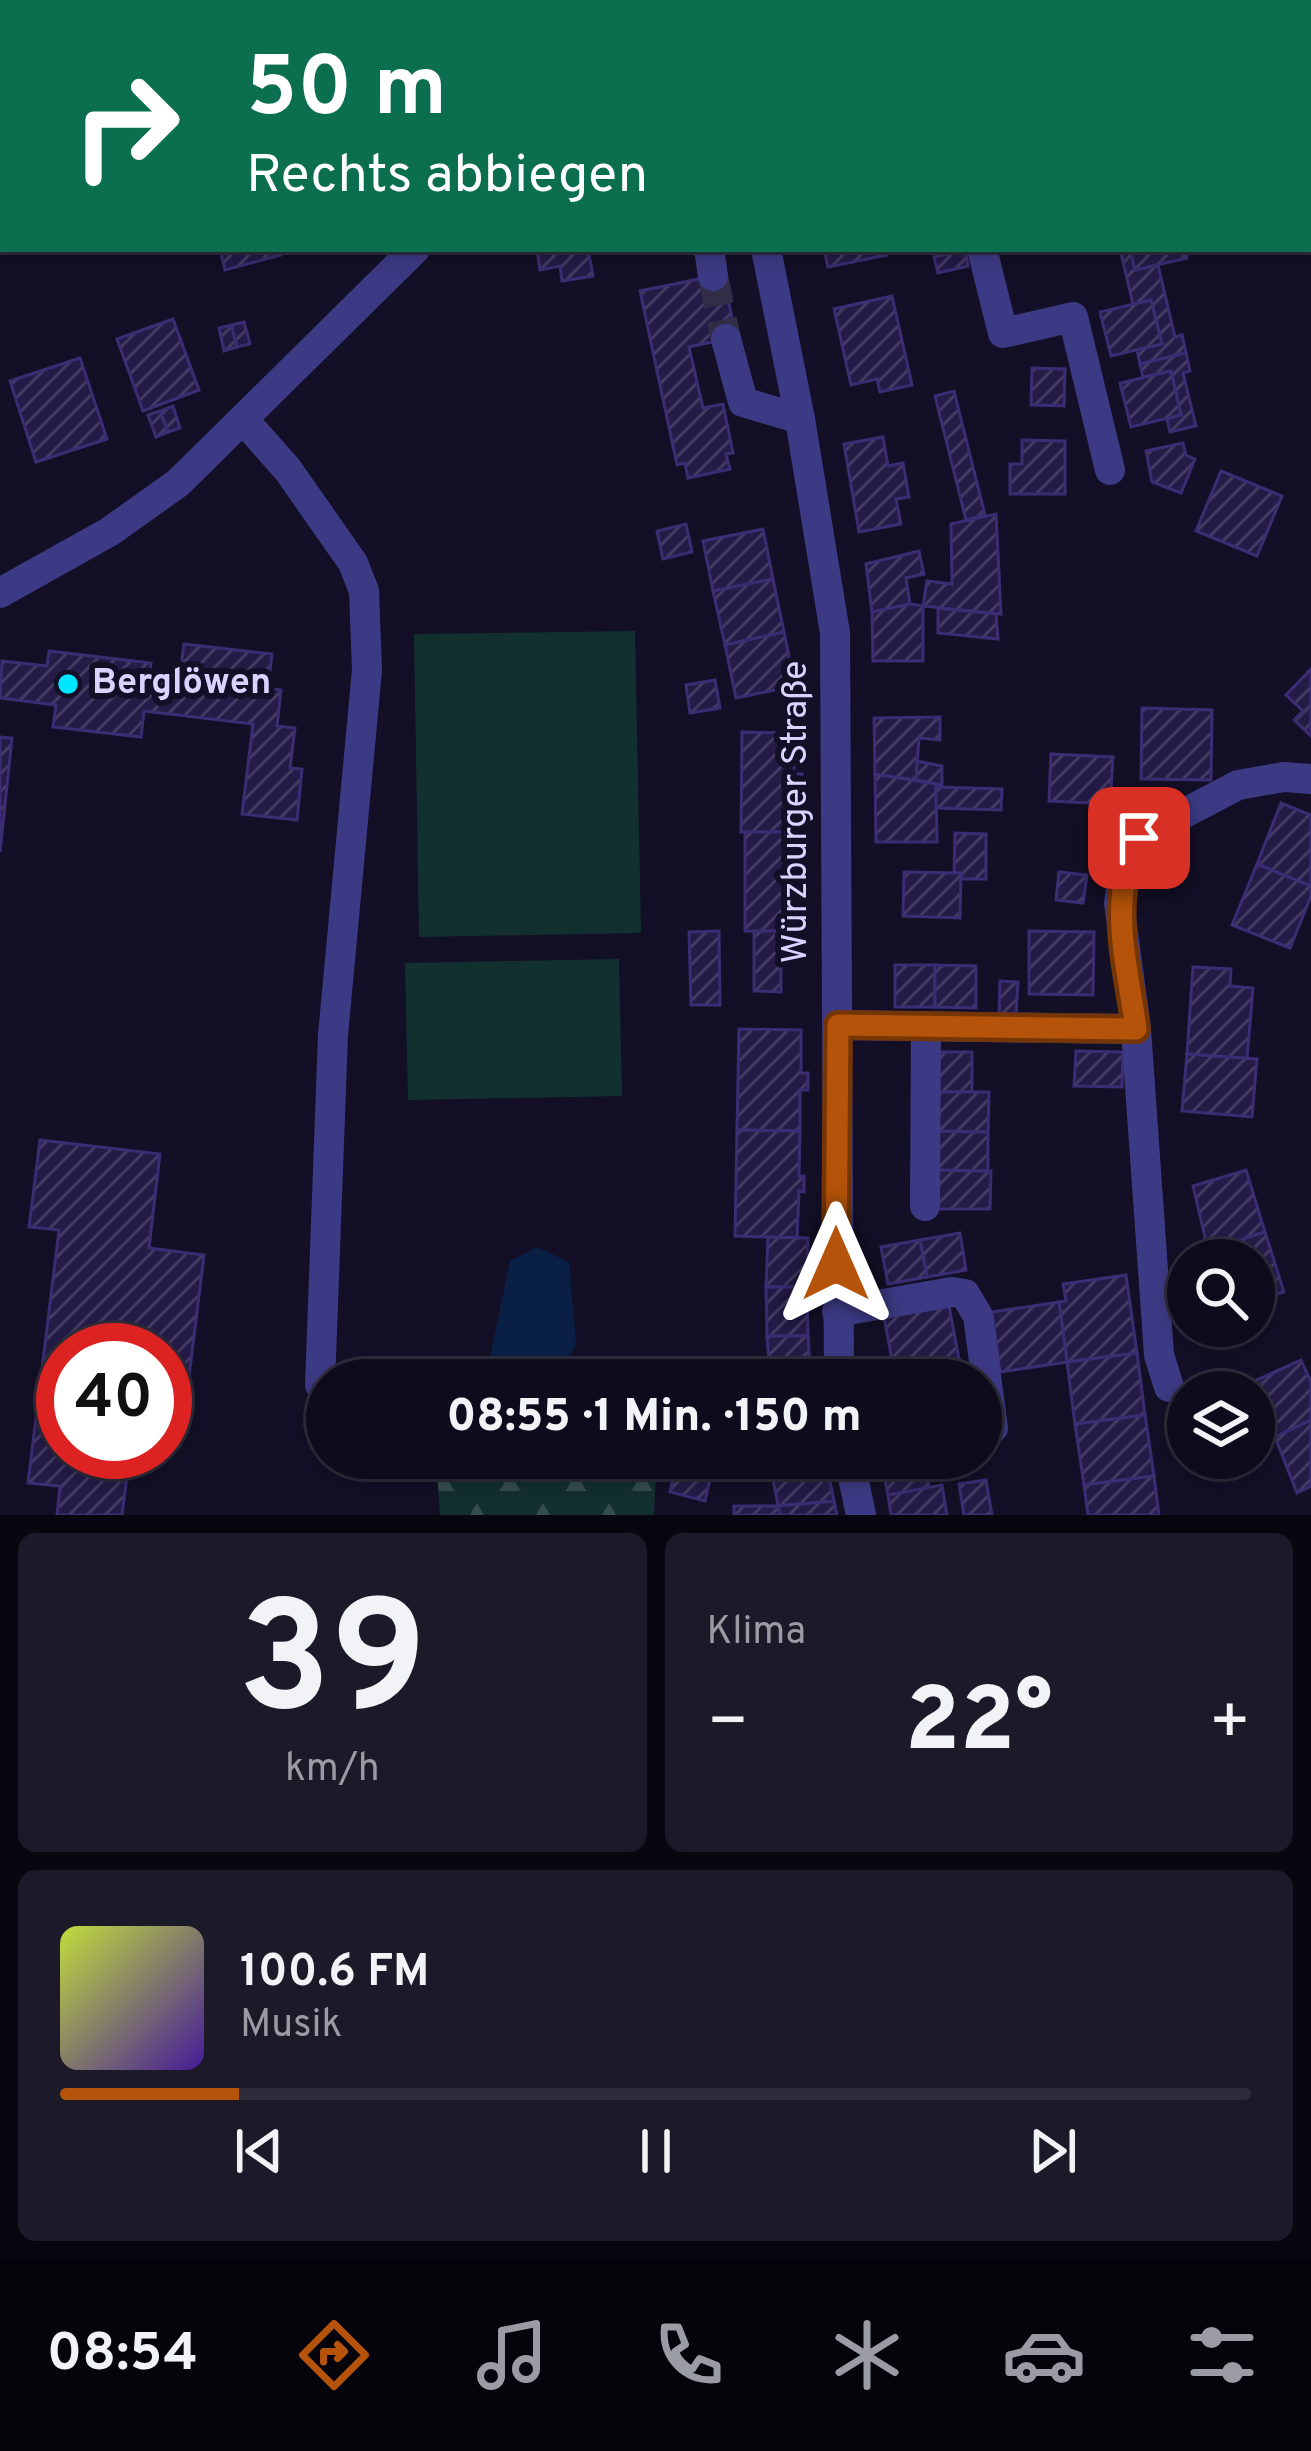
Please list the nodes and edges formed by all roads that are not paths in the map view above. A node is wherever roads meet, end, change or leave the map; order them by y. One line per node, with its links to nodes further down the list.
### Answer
1 (412, 252): 5 (street)
2 (767, 252): 6 (street, Würzburger Straße)
3 (983, 252): 7 (street)
4 (726, 339): 6 (street)
5 (243, 419): 8 (street); 15 (street)
6 (800, 419): 10 (street, Würzburger Straße)
7 (1110, 470)
8 (0, 593)
9 (1311, 779): 12 (street)
10 (838, 1025): 11 (street); 14 (street, Würzburger Straße)
11 (926, 1026): 12 (street); 13 (street)
12 (1136, 1029): 18 (street)
13 (925, 1206)
14 (837, 1312): 16 (street, Würzburger Straße); 17 (street)
15 (321, 1359)
16 (838, 1359)
17 (984, 1359)
18 (1167, 1381)
19 (853, 1479): 20 (street)
20 (861, 1515)

